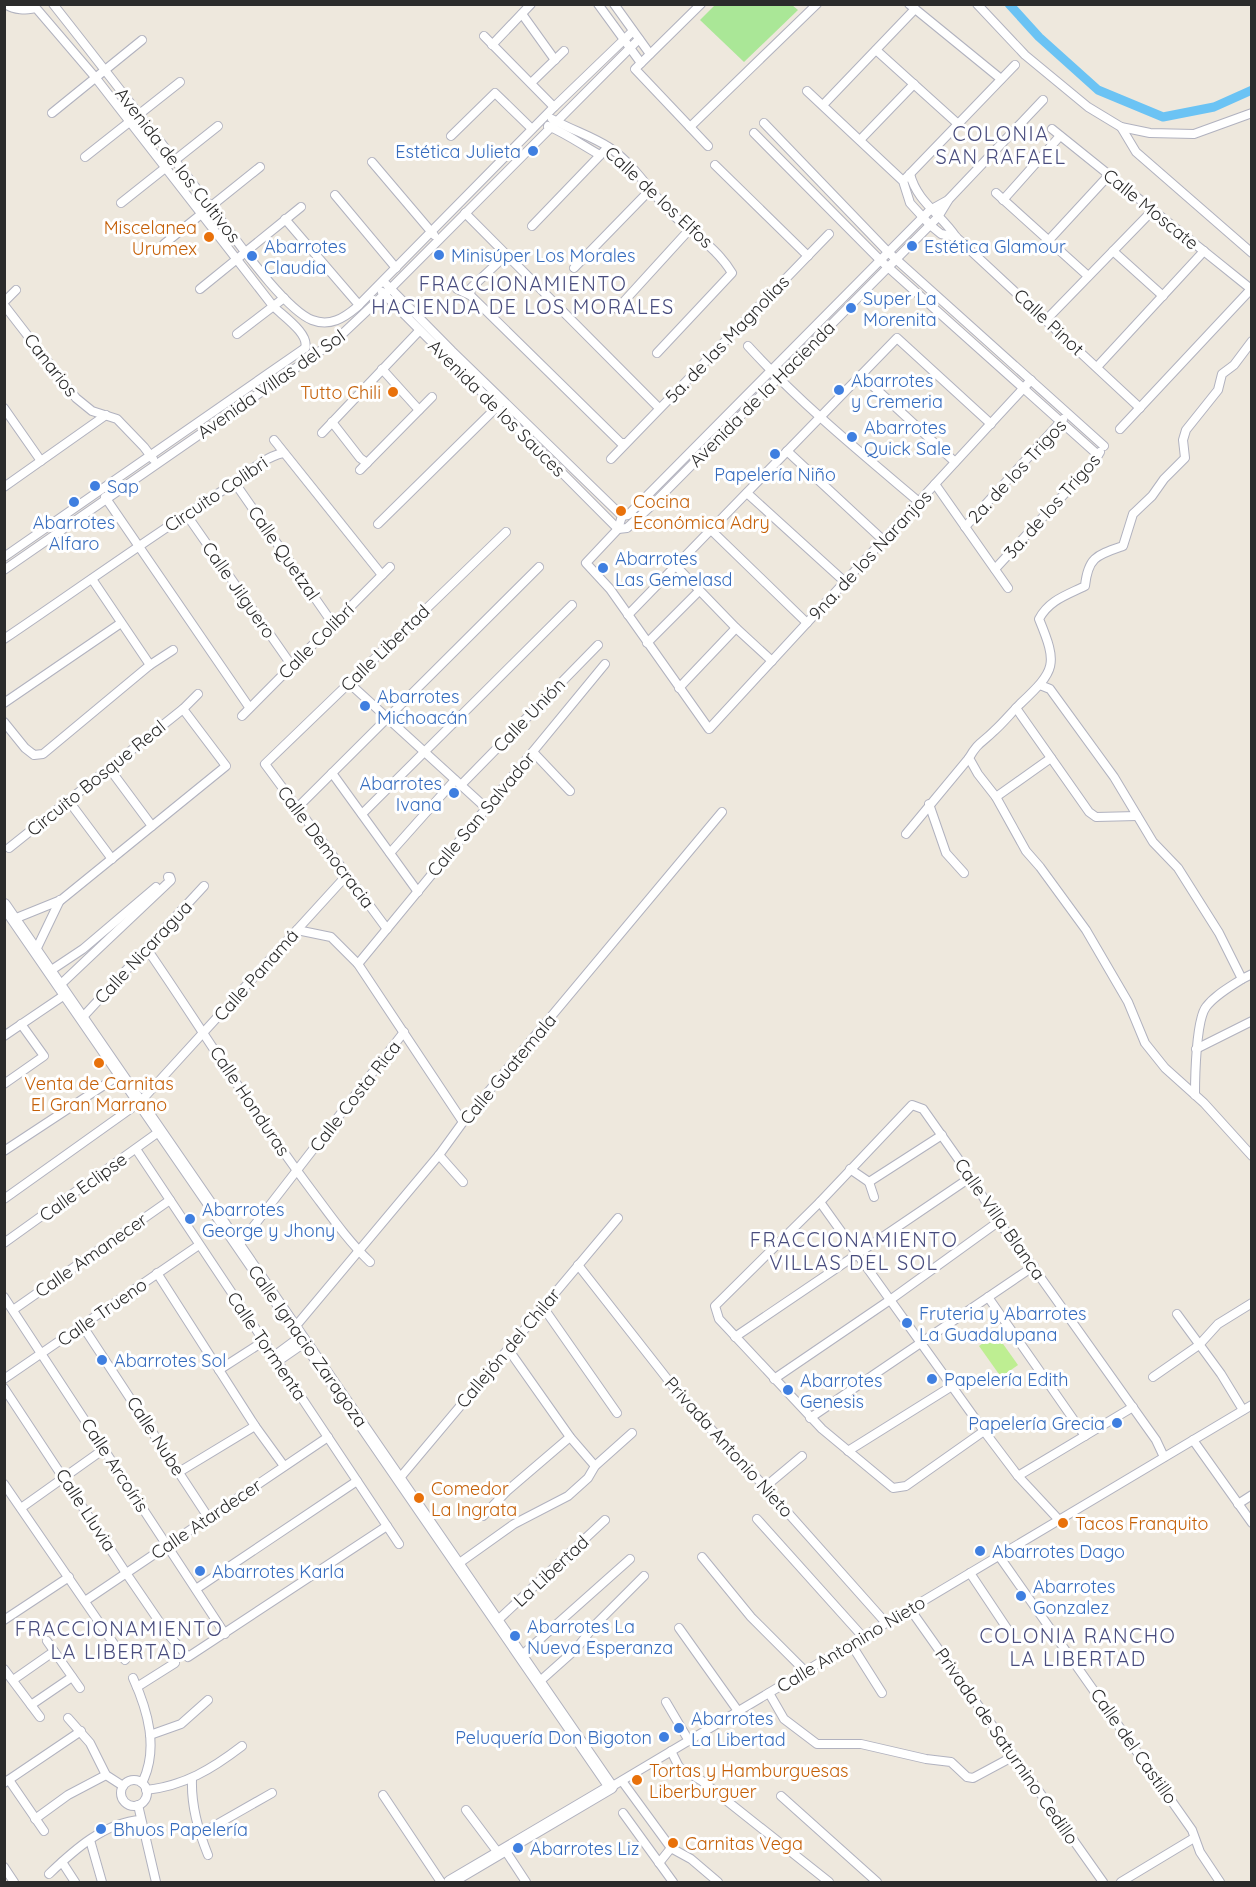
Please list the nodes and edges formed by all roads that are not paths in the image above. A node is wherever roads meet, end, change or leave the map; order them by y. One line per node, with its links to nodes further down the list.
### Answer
1 (5, 4): 9 (street, Avenida de los Cultivos)
2 (53, 4): 25 (street, Avenida de los Cultivos)
3 (531, 4): 11 (street)
4 (598, 4): 16 (street)
5 (614, 4): 12 (street)
6 (701, 4): 21 (street)
7 (817, 4): 44 (street)
8 (977, 4): 45 (street)
9 (38, 6): 26 (street, Avenida de los Cultivos)
10 (912, 7): 19 (street); 27 (street)
11 (522, 14): 17 (street); 22 (street)
12 (633, 31): 15 (street); 16 (street, Avenida Villas del Sol)
13 (484, 36): 17 (street)
14 (142, 39): 25 (street)
15 (639, 39): 18 (street, Avenida Villas del Sol); 21 (street)
16 (624, 40): 18 (street); 34 (street, Avenida Villas del Sol)
17 (492, 45): 29 (street)
18 (630, 48): 23 (street); 41 (street, Avenida Villas del Sol)
19 (876, 50): 30 (street); 33 (street)
20 (564, 51): 22 (street)
21 (650, 54): 23 (street)
22 (555, 60): 29 (street)
23 (641, 63): 44 (street)
24 (1015, 65): 27 (street)
25 (105, 69): 26 (street); 37 (street, Avenida de los Cultivos)
26 (95, 77): 35 (street); 39 (street, Avenida de los Cultivos)
27 (1001, 80): 42 (street)
28 (180, 82): 37 (street)
29 (531, 83): 34 (street)
30 (914, 84): 42 (street); 51 (street)
31 (807, 91): 33 (street)
32 (1043, 100): 68 (street, Avenida de la Hacienda)
33 (823, 105): 51 (street)
34 (554, 107): 38 (street, Avenida Villas del Sol)
35 (52, 113)
36 (1251, 113): 45 (street)
37 (139, 114): 39 (street); 56 (street, Avenida de los Cultivos)
38 (542, 118): 41 (street, Calle de los Elfos); 46 (street, Avenida Villas del Sol)
39 (129, 122): 55 (street); 61 (street, Avenida de los Cultivos)
40 (764, 123): 59 (street)
41 (553, 124): 53 (street, Calle de los Elfos); 54 (street, Calle de los Elfos); 75 (street, Avenida Villas del Sol)
42 (958, 124): 64 (street)
43 (218, 126): 56 (street)
44 (690, 127): 52 (street)
45 (1121, 128): 93 (street)
46 (532, 129): 49 (street); 83 (street, Avenida Villas del Sol)
47 (1052, 129): 50 (street, Calle Moscate)
48 (754, 133): 63 (street)
49 (451, 136)
50 (1060, 136): 62 (street, Calle Moscate); 69 (street)
51 (860, 140): 64 (street)
52 (708, 146)
53 (608, 147): 54 (street); 65 (street, Calle de los Elfos)
54 (600, 155): 81 (street)
55 (85, 157)
56 (175, 160): 61 (street); 71 (street, Avenida de los Cultivos)
57 (372, 162): 83 (street)
58 (715, 165): 95 (street)
59 (806, 166): 63 (street); 92 (street)
60 (260, 167): 71 (street)
61 (165, 168): 70 (street); 76 (street, Avenida de los Cultivos)
62 (1109, 175): 74 (street, Calle Moscate); 87 (street)
63 (796, 176): 98 (street)
64 (907, 177): 73 (street, Calle Pinot); 77 (street, Calle Pinot)
65 (650, 190): 82 (street, Calle de los Elfos); 101 (street)
66 (996, 192): 69 (street)
67 (335, 195): 100 (street)
68 (948, 199): 73 (street, Avenida de la Hacienda); 78 (street, Avenida de la Hacienda)
69 (1004, 200): 87 (street)
70 (121, 203)
71 (210, 207): 76 (street); 91 (street, Avenida de los Cultivos)
72 (301, 207): 79 (street)
73 (930, 210): 77 (street, Avenida de la Hacienda); 78 (street, Calle Pinot)
74 (1153, 210): 89 (street); 90 (street, Calle Moscate)
75 (465, 213): 86 (street, Avenida Villas del Sol); 94 (street)
76 (201, 214): 88 (street); 96 (street, Avenida de los Cultivos)
77 (922, 217): 80 (street, Calle Pinot); 92 (street, Avenida de la Hacienda)
78 (938, 217): 80 (street, Avenida de la Hacienda); 85 (street, Calle Pinot)
79 (285, 219): 91 (street); 113 (street)
80 (930, 225): 85 (street, Calle Pinot); 97 (street, Avenida de la Hacienda)
81 (532, 226)
82 (689, 230): 115 (street); 123 (street, Calle de los Elfos)
83 (431, 231): 86 (street); 100 (street, Avenida Villas del Sol)
84 (829, 234): 95 (street, 5a. de las Magnolias)
85 (956, 237): 117 (street, Calle Pinot)
86 (438, 240): 108 (street, Avenida Villas del Sol)
87 (1049, 240): 102 (street)
88 (164, 244)
89 (1113, 251): 102 (street); 110 (street)
90 (1204, 251): 104 (street, Calle Moscate); 110 (street)
91 (246, 252): 96 (street); 111 (street, Avenida de los Cultivos)
92 (888, 252): 97 (street); 98 (street, Avenida de la Hacienda)
93 (1251, 253)
94 (507, 254): 109 (street); 138 (street)
95 (808, 256): 138 (street, 5a. de las Magnolias)
96 (236, 259): 105 (street); 114 (street, Avenida de los Cultivos)
97 (897, 259): 99 (street, Avenida de la Hacienda); 130 (street)
98 (880, 260): 99 (street); 127 (street, Avenida de la Hacienda)
99 (888, 267): 129 (street, Avenida de la Hacienda); 132 (street)
100 (396, 268): 103 (street, Avenida Villas del Sol)
101 (574, 268)
102 (1088, 276): 117 (street)
103 (380, 284): 108 (street, Avenida de los Sauces); 113 (street, Avenida Villas del Sol)
104 (1251, 288): 139 (street)
105 (200, 289)
106 (457, 289): 109 (street)
107 (16, 290): 112 (street)
108 (388, 291): 118 (street, Avenida de los Sauces); 124 (street, Avenida Villas del Sol); 135 (street, Avenida de los Sauces)
109 (470, 295): 150 (street)
110 (1163, 296): 125 (street)
111 (284, 298): 114 (street); 116 (street, Avenida de los Cultivos)
112 (4, 303): 142 (street, Canarios)
113 (359, 305): 116 (street, Avenida Villas del Sol)
114 (273, 306): 119 (street); 122 (street, Avenida de los Cultivos)
115 (617, 309)
116 (344, 318)
117 (1046, 320): 125 (street, Calle Pinot)
118 (419, 331): 126 (street); 137 (street, Avenida de los Sauces)
119 (237, 334)
120 (1251, 341): 203 (street)
121 (748, 346): 127 (street)
122 (305, 348): 124 (street); 131 (street, Avenida Villas del Sol)
123 (657, 353)
124 (315, 355): 133 (street, Avenida Villas del Sol)
125 (1097, 367): 139 (street, Calle Pinot)
126 (382, 369): 140 (street); 145 (street)
127 (770, 371): 129 (street); 169 (street, Avenida de la Hacienda)
128 (861, 375): 143 (street); 146 (street); 157 (street)
129 (778, 378): 143 (street); 172 (street, Avenida de la Hacienda)
130 (1031, 380): 132 (street, 9na. de los Naranjos); 141 (street)
131 (257, 382): 133 (street); 154 (street, Avenida Villas del Sol)
132 (1023, 388): 144 (street); 146 (street, 9na. de los Naranjos)
133 (262, 391): 159 (street, Avenida Villas del Sol)
134 (432, 398): 140 (street)
135 (504, 400): 137 (street); 169 (street, Avenida de los Sauces)
136 (4, 408): 156 (street)
137 (496, 408): 170 (street); 172 (street, Avenida de los Sauces)
138 (659, 408): 150 (street, 5a. de las Magnolias)
139 (1140, 408): 147 (street)
140 (419, 410): 158 (street)
141 (1069, 414): 144 (street, 2a. de los Trigos); 153 (street, 3a. de los Trigos)
142 (106, 415): 154 (street, Canarios); 156 (street)
143 (820, 417): 151 (street); 167 (street)
144 (1060, 421): 153 (street); 171 (street, 2a. de los Trigos)
145 (332, 422): 148 (street); 158 (street)
146 (991, 423): 157 (street, 9na. de los Naranjos)
147 (1120, 429)
148 (322, 433)
149 (274, 440): 152 (street)
150 (625, 443): 155 (street, 5a. de las Magnolias)
151 (787, 451): 165 (street); 175 (street)
152 (283, 453): 161 (street, Circuito Colibri); 183 (street, Circuito Colibri)
153 (1098, 455): 181 (street, 3a. de los Trigos)
154 (150, 456): 159 (street, Canarios); 164 (street, Avenida Villas del Sol)
155 (611, 459)
156 (41, 461): 163 (street)
157 (955, 462): 162 (street, 9na. de los Naranjos)
158 (367, 463): 160 (street)
159 (156, 465): 166 (street, Avenida Villas del Sol)
160 (360, 470)
161 (235, 483): 168 (street, Circuito Colibri); 192 (street, Calle Quetzal)
162 (935, 484): 167 (street, 9na. de los Naranjos); 171 (street)
163 (4, 487)
164 (101, 490): 166 (street); 177 (street, Avenida Villas del Sol)
165 (747, 493): 173 (street); 185 (street)
166 (106, 500): 176 (street); 182 (street, Avenida Villas del Sol)
167 (919, 502): 175 (street, 9na. de los Naranjos)
168 (186, 514): 176 (street, Circuito Colibri); 201 (street, Calle Jilguero)
169 (622, 516): 172 (street)
170 (378, 525)
171 (965, 527): 181 (street)
172 (618, 529): 189 (street)
173 (711, 530): 178 (street); 191 (street)
174 (506, 532): 202 (street, Calle Libertad)
175 (883, 540): 185 (street, 9na. de los Naranjos)
176 (139, 545): 184 (street, Circuito Colibri); 207 (street)
177 (4, 556)
178 (676, 566): 187 (street); 189 (street)
179 (390, 567): 183 (street, Calle Colibrí)
180 (539, 567): 211 (street)
181 (995, 569): 186 (street)
182 (4, 570)
183 (382, 575): 192 (street, Calle Colibrí)
184 (92, 579): 190 (street); 194 (street, Circuito Colibri)
185 (845, 582): 191 (street, 9na. de los Naranjos)
186 (1008, 588)
187 (699, 591): 193 (street); 195 (street)
188 (572, 605): 213 (street)
189 (628, 615): 195 (street)
190 (121, 622): 200 (street); 206 (street)
191 (807, 622): 198 (street, 9na. de los Naranjos)
192 (333, 624): 201 (street, Calle Colibrí)
193 (736, 628): 198 (street); 204 (street)
194 (4, 639)
195 (647, 643): 204 (street)
196 (598, 645): 220 (street, Calle Unión)
197 (173, 650): 200 (street)
198 (772, 661): 204 (street, 9na. de los Naranjos)
199 (605, 664): 214 (street, Calle San Salvador)
200 (150, 665): 212 (street)
201 (292, 666): 207 (street, Calle Colibrí)
202 (349, 683): 211 (street); 217 (street, Calle Libertad)
203 (1040, 685): 208 (street); 229 (street)
204 (679, 688)
205 (198, 694): 209 (street, Circuito Bosque Real)
206 (4, 703)
207 (249, 707): 210 (street, Calle Colibrí)
208 (1016, 708): 215 (street); 216 (street)
209 (183, 709): 218 (street, Circuito Bosque Real); 230 (street)
210 (242, 716)
211 (388, 718): 213 (street); 219 (street)
212 (4, 722)
213 (424, 752): 220 (street); 228 (street)
214 (532, 752): 221 (street); 226 (street, Calle San Salvador)
215 (969, 758): 222 (street); 224 (street)
216 (1051, 758): 222 (street); 229 (street)
217 (265, 765): 225 (street, Calle Democracia)
218 (109, 768): 223 (street, Circuito Bosque Real); 230 (street)
219 (332, 773): 225 (street); 228 (street)
220 (458, 783): 226 (street); 233 (street, Calle Unión)
221 (570, 791)
222 (996, 797): 262 (street)
223 (68, 800): 232 (street, Circuito Bosque Real); 234 (street)
224 (930, 804): 231 (street); 235 (street)
225 (297, 808): 236 (street, Calle Democracia)
226 (486, 808): 238 (street, Calle San Salvador)
227 (722, 812): 264 (street, Calle Guatemala)
228 (362, 814): 233 (street)
229 (1137, 816): 251 (street)
230 (152, 826): 234 (street)
231 (906, 834)
232 (9, 848)
233 (390, 853): 238 (street)
234 (111, 859): 239 (street)
235 (964, 873)
236 (347, 875): 242 (street, Calle Democracia); 243 (street, Calle Panamá)
237 (204, 886): 245 (street, Calle Nicaragua)
238 (418, 892): 242 (street, Calle San Salvador)
239 (61, 900): 241 (street); 246 (street)
240 (4, 904): 241 (main road, Calle Ignacio Zaragoza)
241 (14, 919): 246 (main road, Calle Ignacio Zaragoza)
242 (387, 929): 248 (street, Calle San Salvador)
243 (297, 930): 248 (street); 256 (street, Calle Panamá)
244 (83, 949): 247 (street); 247 (street); 249 (street)
245 (147, 949): 253 (street, Calle Nicaragua); 256 (street, Calle Honduras)
246 (36, 950): 249 (main road, Calle Ignacio Zaragoza)
247 (90, 957): 252 (street)
248 (358, 964): 257 (street)
249 (50, 971): 252 (main road, Calle Ignacio Zaragoza)
250 (1251, 974): 251 (street)
251 (1242, 979): 259 (street)
252 (63, 989): 253 (main road, Calle Ignacio Zaragoza); 255 (street)
253 (82, 1018): 260 (main road, Calle Ignacio Zaragoza)
254 (1251, 1021): 259 (street)
255 (21, 1024): 258 (street); 261 (street)
256 (204, 1032): 263 (street, Calle Panamá); 272 (street, Calle Honduras)
257 (404, 1032): 264 (street); 272 (street, Calle Costa Rica)
258 (4, 1036)
259 (1196, 1049): 262 (street)
260 (121, 1074): 263 (main road, Calle Ignacio Zaragoza); 268 (street)
261 (4, 1084)
262 (1196, 1095): 270 (street)
263 (140, 1102): 265 (main road, Calle Ignacio Zaragoza); 277 (street, Calle Panamá)
264 (463, 1122): 269 (street, Calle Guatemala)
265 (160, 1131): 267 (street, Calle Eclipse); 284 (main road, Calle Ignacio Zaragoza)
266 (942, 1135): 271 (street, Calle Villa Blanca); 273 (street, Calle Villa Blanca); 275 (street)
267 (136, 1149): 278 (street, Calle Tormenta); 282 (street, Calle Eclipse)
268 (4, 1151)
269 (439, 1155): 274 (street); 285 (street, Calle Guatemala)
270 (1251, 1156)
271 (850, 1168): 275 (street); 279 (street)
272 (297, 1171): 284 (street, Calle Costa Rica); 285 (street, Calle Honduras)
273 (971, 1177): 281 (street, Calle Villa Blanca); 286 (street)
274 (463, 1182)
275 (869, 1182): 276 (street)
276 (874, 1197)
277 (4, 1199)
278 (170, 1200): 283 (street, Calle Tormenta); 296 (street, Calle Amanecer)
279 (820, 1202): 286 (street); 300 (street)
280 (618, 1218): 288 (street, Callejón del Chilar)
281 (998, 1222): 289 (street, Calle Villa Blanca); 293 (street)
282 (4, 1243)
283 (199, 1245): 290 (street, Calle Trueno); 301 (street, Calle Tormenta)
284 (239, 1245): 299 (main road, Calle Ignacio Zaragoza)
285 (357, 1250): 287 (street, Calle Honduras); 299 (street, Calle Guatemala)
286 (858, 1255): 293 (street); 300 (street)
287 (370, 1262)
288 (578, 1265): 295 (street, Callejón del Chilar); 337 (street, Privada Antonio Nieto)
289 (1034, 1266): 292 (street); 314 (street, Calle Villa Blanca)
290 (158, 1273): 298 (street, Calle Trueno); 307 (street)
291 (4, 1297): 296 (street, Calle Arcoíris)
292 (988, 1297): 302 (street); 321 (street)
293 (890, 1300): 302 (street); 310 (street)
294 (1251, 1303): 303 (street)
295 (543, 1307): 304 (street, Callejón del Chilar); 316 (street)
296 (13, 1310): 305 (street, Calle Arcoíris)
297 (1177, 1314): 303 (street)
298 (82, 1325): 305 (street, Calle Trueno); 331 (street, Calle Nube)
299 (300, 1335): 306 (street, Calle Guatemala); 334 (main road, Calle Ignacio Zaragoza)
300 (735, 1337): 310 (street)
301 (264, 1341): 306 (street, Calle Tormenta); 307 (street)
302 (921, 1344): 311 (street); 317 (street)
303 (1199, 1345): 308 (street); 315 (street)
304 (508, 1349): 323 (street); 334 (street, Callejón del Chilar)
305 (41, 1353): 309 (street, Calle Trueno); 325 (street, Calle Arcoíris)
306 (275, 1359): 322 (street, Calle Tormenta)
307 (219, 1370): 318 (street)
308 (1154, 1377)
309 (4, 1379)
310 (774, 1379): 317 (street)
311 (952, 1386): 319 (street); 326 (street)
312 (4, 1388): 333 (street, Calle Lluvia)
313 (1251, 1405): 315 (street, Calle Antonino Nieto)
314 (1133, 1407): 321 (street); 328 (street, Calle Villa Blanca)
315 (1243, 1410): 324 (street, Calle Antonino Nieto)
316 (616, 1413)
317 (810, 1418): 326 (street)
318 (255, 1426): 329 (street); 331 (street)
319 (984, 1431): 326 (street); 332 (street)
320 (632, 1433): 330 (street)
321 (1085, 1436): 332 (street)
322 (328, 1437): 329 (street, Calle Atardecer); 335 (street, Calle Tormenta)
323 (570, 1437): 330 (street); 341 (street)
324 (1193, 1440): 328 (street, Calle Antonino Nieto); 339 (street)
325 (104, 1449): 333 (street); 349 (street, Calle Arcoíris)
326 (848, 1451)
327 (802, 1456): 337 (street)
328 (1164, 1457): 345 (street, Calle Antonino Nieto)
329 (284, 1466): 342 (street, Calle Atardecer)
330 (595, 1466): 353 (street)
331 (179, 1472): 342 (street, Calle Nube)
332 (1018, 1476): 345 (street)
333 (65, 1478): 340 (street); 354 (street, Calle Lluvia)
334 (399, 1479): 353 (main road, Calle Ignacio Zaragoza)
335 (357, 1481): 347 (street, Calle Tormenta); 358 (street)
336 (4, 1484): 340 (street)
337 (765, 1487): 363 (street, Privada Antonio Nieto)
338 (1251, 1496): 339 (street)
339 (1238, 1504): 346 (street)
340 (21, 1508): 357 (street)
341 (483, 1516)
342 (208, 1517): 349 (street, Calle Atardecer)
343 (756, 1519): 367 (street)
344 (605, 1520): 362 (street, La Libertad)
345 (1059, 1520): 350 (street, Calle Antonino Nieto)
346 (1251, 1523)
347 (387, 1526): 348 (street, Calle Tormenta); 365 (street)
348 (399, 1544)
349 (167, 1545): 354 (street, Calle Atardecer); 358 (street, Calle Arcoíris)
350 (999, 1556): 355 (street, Calle Antonino Nieto); 413 (street, Calle del Castillo)
351 (702, 1557): 375 (street)
352 (630, 1559): 371 (street)
353 (458, 1564): 362 (main road, Calle Ignacio Zaragoza)
354 (126, 1573): 359 (street, Calle Atardecer); 365 (street, Calle Lluvia)
355 (970, 1573): 360 (street, Calle Antonino Nieto); 366 (street)
356 (644, 1576): 380 (street)
357 (69, 1577): 359 (street); 361 (street)
358 (196, 1589): 365 (street, Calle Arcoíris)
359 (85, 1601): 372 (street)
360 (910, 1609): 363 (street, Calle Antonino Nieto); 396 (street, Privada de Saturnino Cedillo)
361 (4, 1620)
362 (497, 1621): 371 (main road, Calle Ignacio Zaragoza)
363 (886, 1623): 367 (street, Calle Antonino Nieto)
364 (679, 1628): 388 (street)
365 (225, 1634)
366 (1012, 1636)
367 (862, 1637): 369 (street, Calle Antonino Nieto)
368 (47, 1641): 370 (street)
369 (851, 1644): 375 (street, Calle Antonino Nieto); 384 (street)
370 (53, 1652): 377 (street); 379 (street)
371 (521, 1656): 380 (main road, Calle Ignacio Zaragoza)
372 (125, 1660)
373 (175, 1663): 381 (street)
374 (4, 1669): 379 (street)
375 (805, 1671): 383 (street, Calle Antonino Nieto)
376 (707, 1675): 388 (street)
377 (72, 1677): 382 (street); 387 (street)
378 (133, 1678): 381 (street)
379 (13, 1680): 387 (street)
380 (539, 1682): 400 (main road, Calle Ignacio Zaragoza)
381 (137, 1687): 392 (street)
382 (80, 1688)
383 (769, 1693): 388 (street, Calle Antonino Nieto); 396 (street)
384 (882, 1693)
385 (208, 1700): 392 (street)
386 (666, 1702): 393 (street)
387 (31, 1705): 389 (street)
388 (736, 1712): 393 (street, Calle Antonino Nieto)
389 (40, 1717)
390 (68, 1718): 391 (street)
391 (81, 1731): 397 (street); 399 (street)
392 (150, 1736): 402 (street)
393 (689, 1741): 395 (street, Calle Antonino Nieto)
394 (242, 1746): 398 (street)
395 (671, 1751): 400 (street, Calle Antonino Nieto); 431 (street)
396 (1014, 1756): 433 (street, Privada de Saturnino Cedillo)
397 (106, 1775): 401 (street); 409 (street)
398 (192, 1779): 402 (street); 412 (street)
399 (7, 1781): 409 (street)
400 (616, 1784): 415 (street); 416 (main road, Calle Antonino Nieto)
401 (123, 1786): 402 (street); 406 (street)
402 (144, 1787): 406 (street)
403 (272, 1793): 412 (street)
404 (383, 1795): 426 (street)
405 (781, 1796): 432 (street)
406 (138, 1805): 410 (street)
407 (466, 1810): 416 (street)
408 (623, 1813): 419 (street)
409 (35, 1819): 411 (street)
410 (141, 1820): 414 (street); 425 (street)
411 (44, 1831)
412 (200, 1834): 417 (street)
413 (1194, 1838): 434 (street); 435 (street, Calle del Castillo)
414 (90, 1840): 418 (street); 424 (street)
415 (671, 1848): 419 (street); 430 (street)
416 (502, 1852): 427 (main road, Calle Antonino Nieto); 428 (street)
417 (208, 1856)
418 (62, 1862): 421 (street); 423 (street)
419 (659, 1863): 429 (street)
420 (4, 1867): 422 (street)
421 (49, 1874)
422 (15, 1882)
423 (75, 1882)
424 (102, 1882)
425 (156, 1882)
426 (441, 1882)
427 (450, 1882)
428 (526, 1882)
429 (673, 1882)
430 (718, 1882)
431 (829, 1882)
432 (877, 1882)
433 (1103, 1882)
434 (1121, 1882)
435 (1220, 1882)

